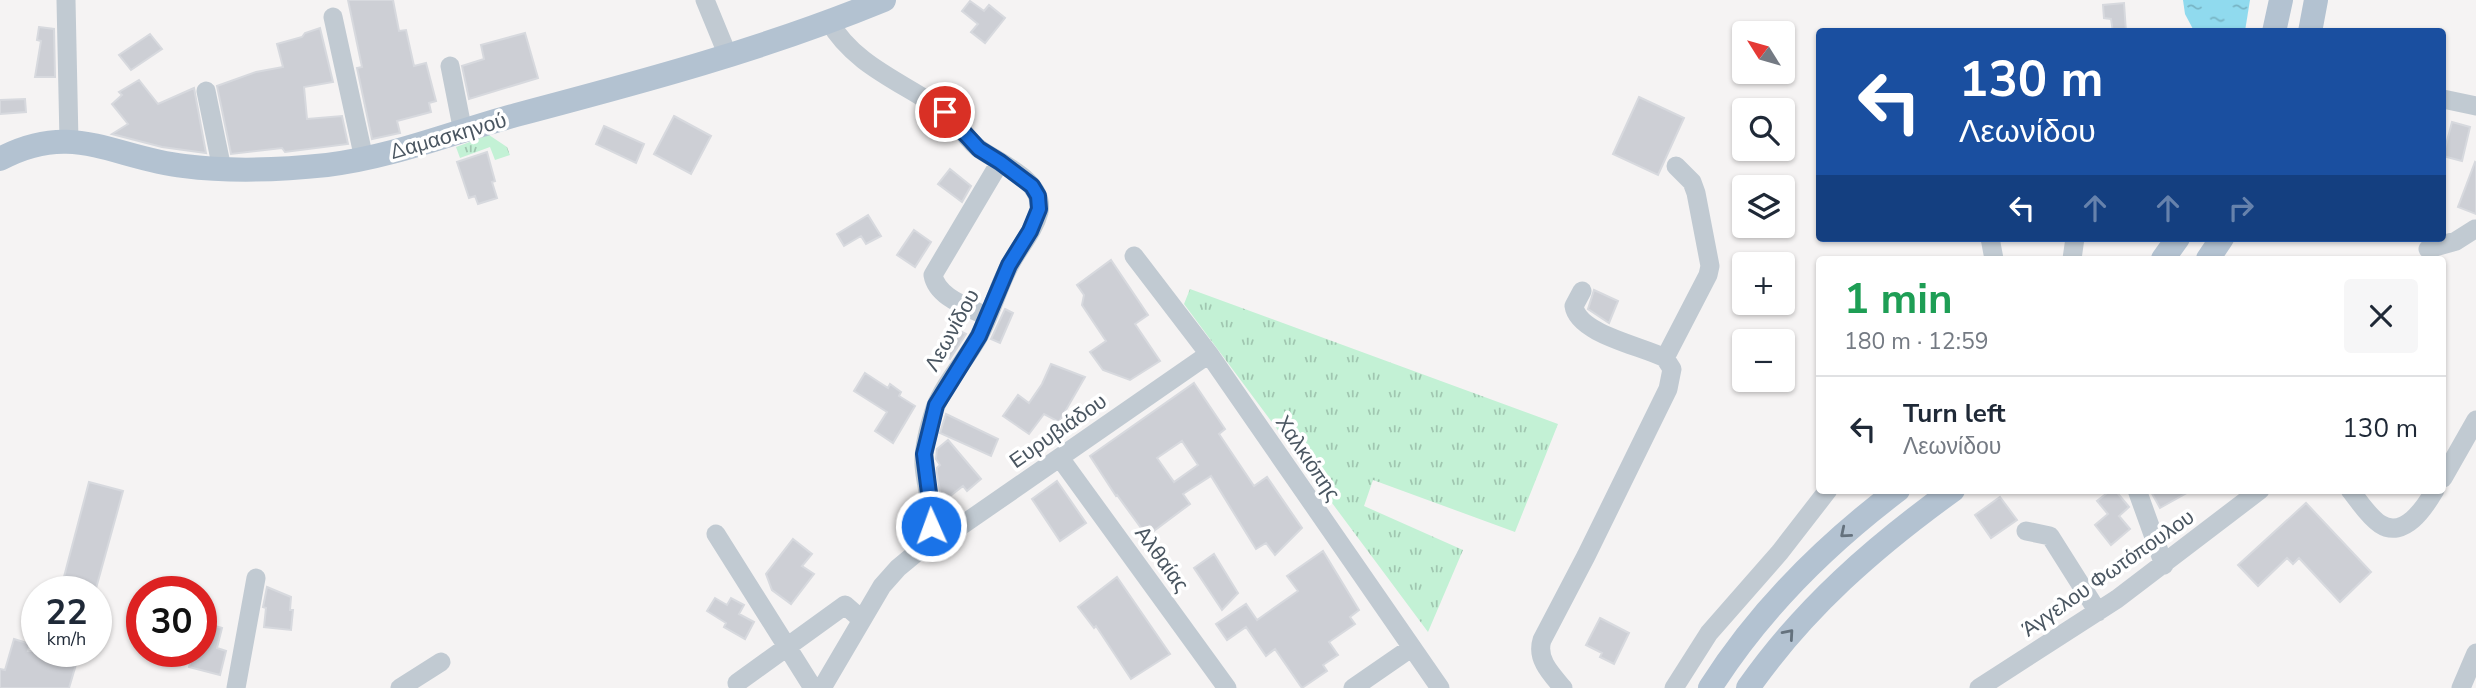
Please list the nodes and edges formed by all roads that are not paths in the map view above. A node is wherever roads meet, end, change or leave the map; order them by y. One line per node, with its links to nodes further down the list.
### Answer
1 (66, 0): 16 (street)
2 (705, 0): 10 (street)
3 (2281, 0): 8 (main road)
4 (2316, 0): 9 (main road)
5 (872, 2): 7 (main road, Δαμασκηνού)
6 (333, 17): 18 (street)
7 (829, 21): 10 (main road, Δαμασκηνού); 19 (street, Λεωνίδου)
8 (2275, 28)
9 (2310, 28)
10 (728, 56): 15 (main road, Δαμασκηνού)
11 (450, 66): 15 (street)
12 (206, 91): 21 (street)
13 (2446, 100): 14 (street)
14 (2476, 106)
15 (463, 132): 18 (main road, Δαμασκηνού)
16 (69, 141): 17 (main road, Δαμασκηνού); 21 (main road, Δαμασκηνού)
17 (0, 159)
18 (364, 159): 21 (main road, Δαμασκηνού)
19 (1000, 162): 26 (street, Λεωνίδου); 26 (street)
20 (1676, 166): 28 (street)
21 (222, 169)
22 (2474, 229): 23 (street)
23 (2424, 249)
24 (1134, 256): 27 (street, Χαλκιόπης)
25 (1582, 291): 28 (street)
26 (988, 317): 41 (street, Λεωνίδου)
27 (1209, 354): 30 (street, Ευρυβιάδου); 47 (street, Χαλκιόπης)
28 (1665, 358): 59 (street)
29 (2476, 420): 31 (street)
30 (1060, 458): 41 (street, Ευρυβιάδου); 56 (street, Αλθαίας)
31 (2446, 473)
32 (1825, 494): 60 (street)
33 (1948, 494): 51 (main road, one-way to 33)
34 (2138, 494): 42 (street)
35 (2255, 494): 42 (street, Άγγελου Φωτόπουλου)
36 (2353, 494): 37 (street)
37 (2432, 494)
38 (1882, 495): 61 (main road, one-way to 61)
39 (2026, 531): 44 (street)
40 (716, 534): 46 (street)
41 (929, 540): 45 (street)
42 (2164, 565): 44 (street, Άγγελου Φωτόπουλου)
43 (256, 578): 52 (street)
44 (2098, 612): 62 (street, Άγγελου Φωτόπουλου)
45 (861, 619): 46 (street); 55 (street)
46 (788, 647): 50 (street); 54 (street)
47 (1411, 648): 57 (street); 58 (street, Χαλκιόπης)
48 (2476, 653): 63 (street)
49 (441, 662): 53 (street)
50 (737, 683)
51 (1750, 687)
52 (236, 688)
53 (400, 688)
54 (813, 688)
55 (821, 688)
56 (1227, 688)
57 (1353, 688)
58 (1440, 688)
59 (1563, 688)
60 (1674, 688)
61 (1710, 688)
62 (1979, 688)
63 (2461, 688)

